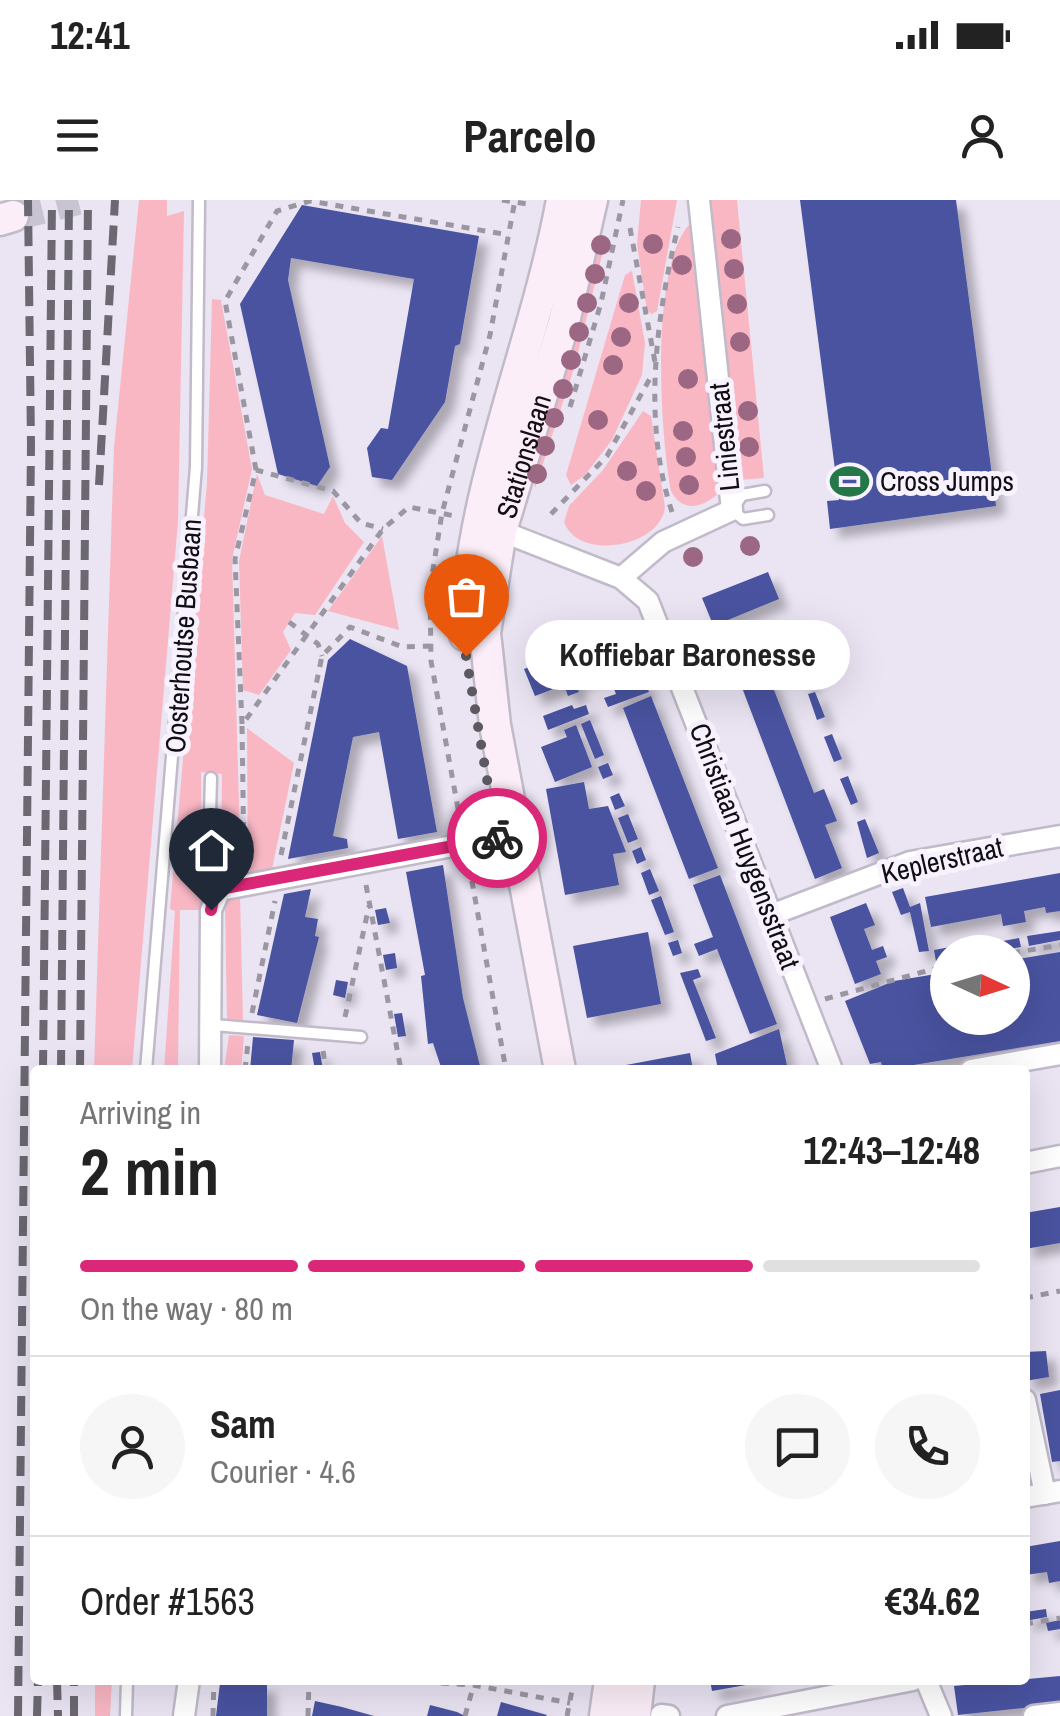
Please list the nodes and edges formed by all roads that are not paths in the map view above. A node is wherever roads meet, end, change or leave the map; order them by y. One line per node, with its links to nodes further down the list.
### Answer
1 (199, 200): 18 (lane, Oosterhoutse Busbaan)
2 (562, 200): 8 (main road, Stationslaan)
3 (592, 200): 8 (main road, Stationslaan)
4 (699, 200): 6 (street, Liniestraat)
5 (765, 490): 6 (lane)
6 (732, 510): 7 (lane); 9 (street, Liniestraat)
7 (768, 515)
8 (489, 526): 9 (street); 11 (main road, Stationslaan)
9 (622, 578): 14 (street, Christiaan Huygensstraat)
10 (211, 778): 13 (lane)
11 (507, 836): 13 (street); 20 (main road, Stationslaan); 21 (main road, Stationslaan)
12 (1060, 836): 14 (street, Keplerstraat)
13 (220, 890): 15 (street)
14 (771, 914): 22 (street, Christiaan Huygensstraat)
15 (213, 1025): 16 (lane); 19 (street)
16 (361, 1037)
17 (1060, 1054): 23 (street)
18 (146, 1065)
19 (210, 1065)
20 (539, 1065)
21 (559, 1065)
22 (830, 1065)
23 (999, 1065)
24 (1060, 1156): 25 (street)
25 (1030, 1162)
26 (1030, 1426): 27 (street)
27 (1043, 1494)
28 (127, 1685): 37 (lane)
29 (187, 1685): 38 (street)
30 (609, 1685): 39 (main road)
31 (638, 1685): 40 (main road)
32 (891, 1685): 34 (street)
33 (928, 1685): 43 (street)
34 (776, 1711): 42 (street)
35 (1060, 1713): 44 (street)
36 (662, 1715): 41 (street)
37 (126, 1716)
38 (184, 1716)
39 (605, 1716)
40 (635, 1716)
41 (669, 1716)
42 (727, 1716)
43 (941, 1716)
44 (1034, 1716)

